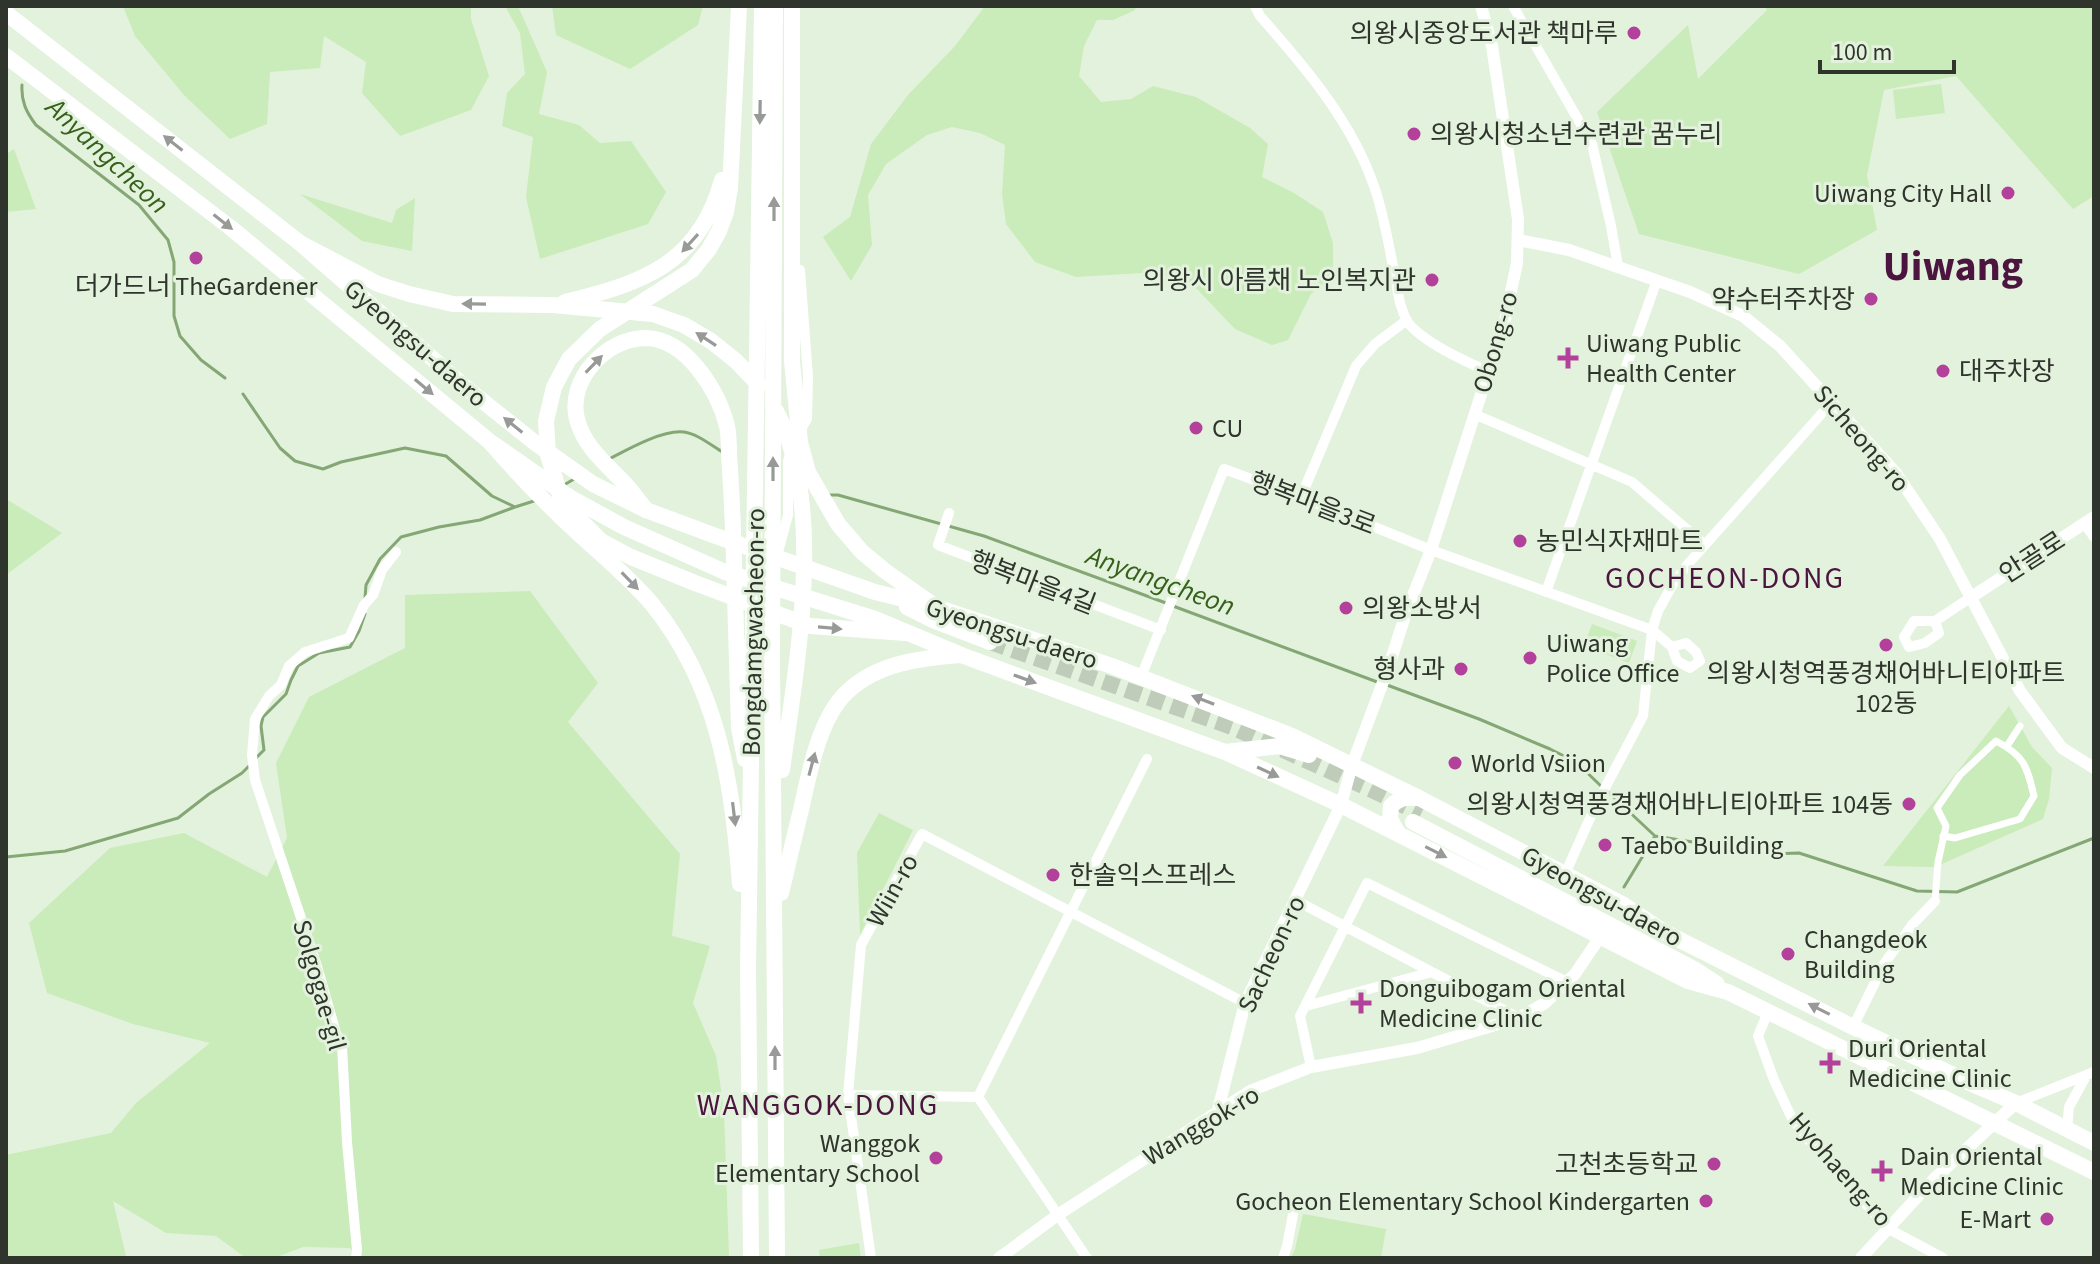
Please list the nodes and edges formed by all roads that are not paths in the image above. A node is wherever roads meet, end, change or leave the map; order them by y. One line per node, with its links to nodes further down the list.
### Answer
1 (739, 6): 11 (main road)
2 (762, 6): 53 (main road, Bongdamgwacheon-ro, one-way to 53)
3 (775, 6): 56 (main road, Bongdamgwacheon-ro, one-way to 3)
4 (792, 6): 37 (main road)
5 (1255, 6): 19 (street)
6 (1481, 6): 12 (street, Obong-ro)
7 (1513, 6): 14 (street)
8 (7, 13): 13 (main road, Gyeongsu-daero, one-way to 8)
9 (6, 56): 18 (main road, Gyeongsu-daero, one-way to 18)
10 (795, 68): 33 (street)
11 (731, 147): 17 (main road, one-way to 17); 42 (main road, one-way to 42)
12 (1518, 240): 14 (street, Sicheong-ro); 20 (street, Obong-ro)
13 (300, 243): 16 (main road, Gyeongsu-daero); 17 (main road, one-way to 13)
14 (1618, 266): 15 (street, Sicheong-ro)
15 (1657, 280): 21 (street, Sicheong-ro); 24 (street)
16 (355, 290): 18 (main road); 26 (main road, Gyeongsu-daero, one-way to 16)
17 (552, 305): 56 (main road, one-way to 17)
18 (336, 313): 23 (main road, Gyeongsu-daero, one-way to 23)
19 (1407, 320): 20 (street); 25 (street)
20 (1489, 372): 22 (street, Obong-ro)
21 (1832, 402): 30 (street); 36 (street, Sicheong-ro)
22 (1474, 414): 24 (street); 31 (street, Obong-ro)
23 (489, 441): 38 (main road, Gyeongsu-daero); 67 (main road, one-way to 67)
24 (1592, 465): 30 (street); 35 (street)
25 (1301, 497): 31 (street, 행복마을3로); 40 (street, 행복마을3로)
26 (646, 510): 33 (main road, Gyeongsu-daero); 53 (main road, one-way to 53)
27 (949, 513): 40 (street, 행복마을4길)
28 (2089, 520): 29 (street); 36 (street, 안골로)
29 (2094, 537)
30 (1705, 545): 41 (street)
31 (1431, 550): 35 (street, 행복마을3로); 51 (street, Obong-ro)
32 (396, 552): 89 (street, Solgogae-gil)
33 (777, 557): 34 (main road, Gyeongsu-daero)
34 (875, 592): 37 (main road, Gyeongsu-daero); 38 (main road)
35 (1546, 592): 41 (street, 행복마을3로)
36 (1970, 598): 39 (street); 52 (street, Sicheong-ro)
37 (936, 607): 45 (main road, Gyeongsu-daero)
38 (875, 619): 42 (main road, Gyeongsu-daero)
39 (1935, 621)
40 (1161, 630): 45 (street, 행복마을3로)
41 (1652, 630): 43 (street); 59 (street)
42 (905, 633): 44 (main road, Gyeongsu-daero)
43 (1672, 647)
44 (961, 655): 49 (main road, Gyeongsu-daero, one-way to 49); 63 (main road, one-way to 44)
45 (1141, 677): 47 (main road, Gyeongsu-daero, one-way to 45)
46 (2020, 726): 48 (street)
47 (1310, 745): 49 (main road); 51 (main road, Gyeongsu-daero)
48 (2007, 746): 58 (street); 58 (street)
49 (1225, 752): 54 (main road, Gyeongsu-daero, one-way to 54)
50 (1147, 759): 62 (street)
51 (1352, 765): 54 (street); 55 (main road, Gyeongsu-daero)
52 (2094, 768)
53 (752, 792): 67 (main road, Bongdamgwacheon-ro)
54 (1341, 805): 57 (main road, Gyeongsu-daero); 60 (street, Sacheon-ro)
55 (1418, 812): 57 (main road); 59 (main road, Gyeongsu-daero); 65 (main road); 70 (main road)
56 (774, 823): 63 (main road, Bongdamgwacheon-ro)
57 (1398, 833): 66 (main road, Gyeongsu-daero, one-way to 66)
58 (1943, 836): 61 (street)
59 (1565, 874): 65 (main road, Gyeongsu-daero)
60 (1295, 900): 64 (street); 71 (street, Sacheon-ro)
61 (1935, 901): 75 (street)
62 (1071, 911): 71 (street, Wiin-ro); 78 (street, Wiin-ro); 79 (street)
63 (774, 922): 91 (main road, Bongdamgwacheon-ro, one-way to 63)
64 (1346, 926): 68 (street); 69 (street); 72 (street)
65 (1664, 932): 75 (main road, Gyeongsu-daero, one-way to 65)
66 (1600, 937): 69 (street, Wanggok-ro); 70 (main road, Gyeongsu-daero)
67 (748, 969): 90 (main road, Bongdamgwacheon-ro)
68 (1432, 972): 72 (street); 74 (street)
69 (1567, 982): 74 (street, Wanggok-ro)
70 (1728, 992): 73 (main road, Gyeongsu-daero)
71 (1245, 1003): 81 (street, Sacheon-ro)
72 (1306, 1006): 76 (street)
73 (1768, 1012): 82 (main road, Gyeongsu-daero); 88 (street, Hyohaeng-ro)
74 (1519, 1018): 76 (street, Wanggok-ro)
75 (1853, 1027): 80 (main road, Gyeongsu-daero)
76 (1311, 1067): 81 (street, Wanggok-ro)
77 (2090, 1074): 80 (street); 83 (street)
78 (848, 1095): 79 (street); 92 (street, Wiin-ro)
79 (978, 1097): 87 (street)
80 (2016, 1103): 82 (street); 83 (main road, Gyeongsu-daero)
81 (1218, 1110): 87 (street, Wanggok-ro)
82 (1994, 1122): 85 (main road, Gyeongsu-daero); 88 (street)
83 (2067, 1130): 84 (main road, Gyeongsu-daero)
84 (2094, 1143)
85 (2094, 1172)
86 (1295, 1204): 95 (street)
87 (1059, 1214): 93 (street, Wanggok-ro); 94 (street)
88 (1887, 1228): 96 (street); 97 (street, Hyohaeng-ro)
89 (356, 1258)
90 (751, 1258)
91 (777, 1258)
92 (871, 1258)
93 (999, 1258)
94 (1087, 1258)
95 (1283, 1258)
96 (1861, 1258)
97 (1943, 1258)

